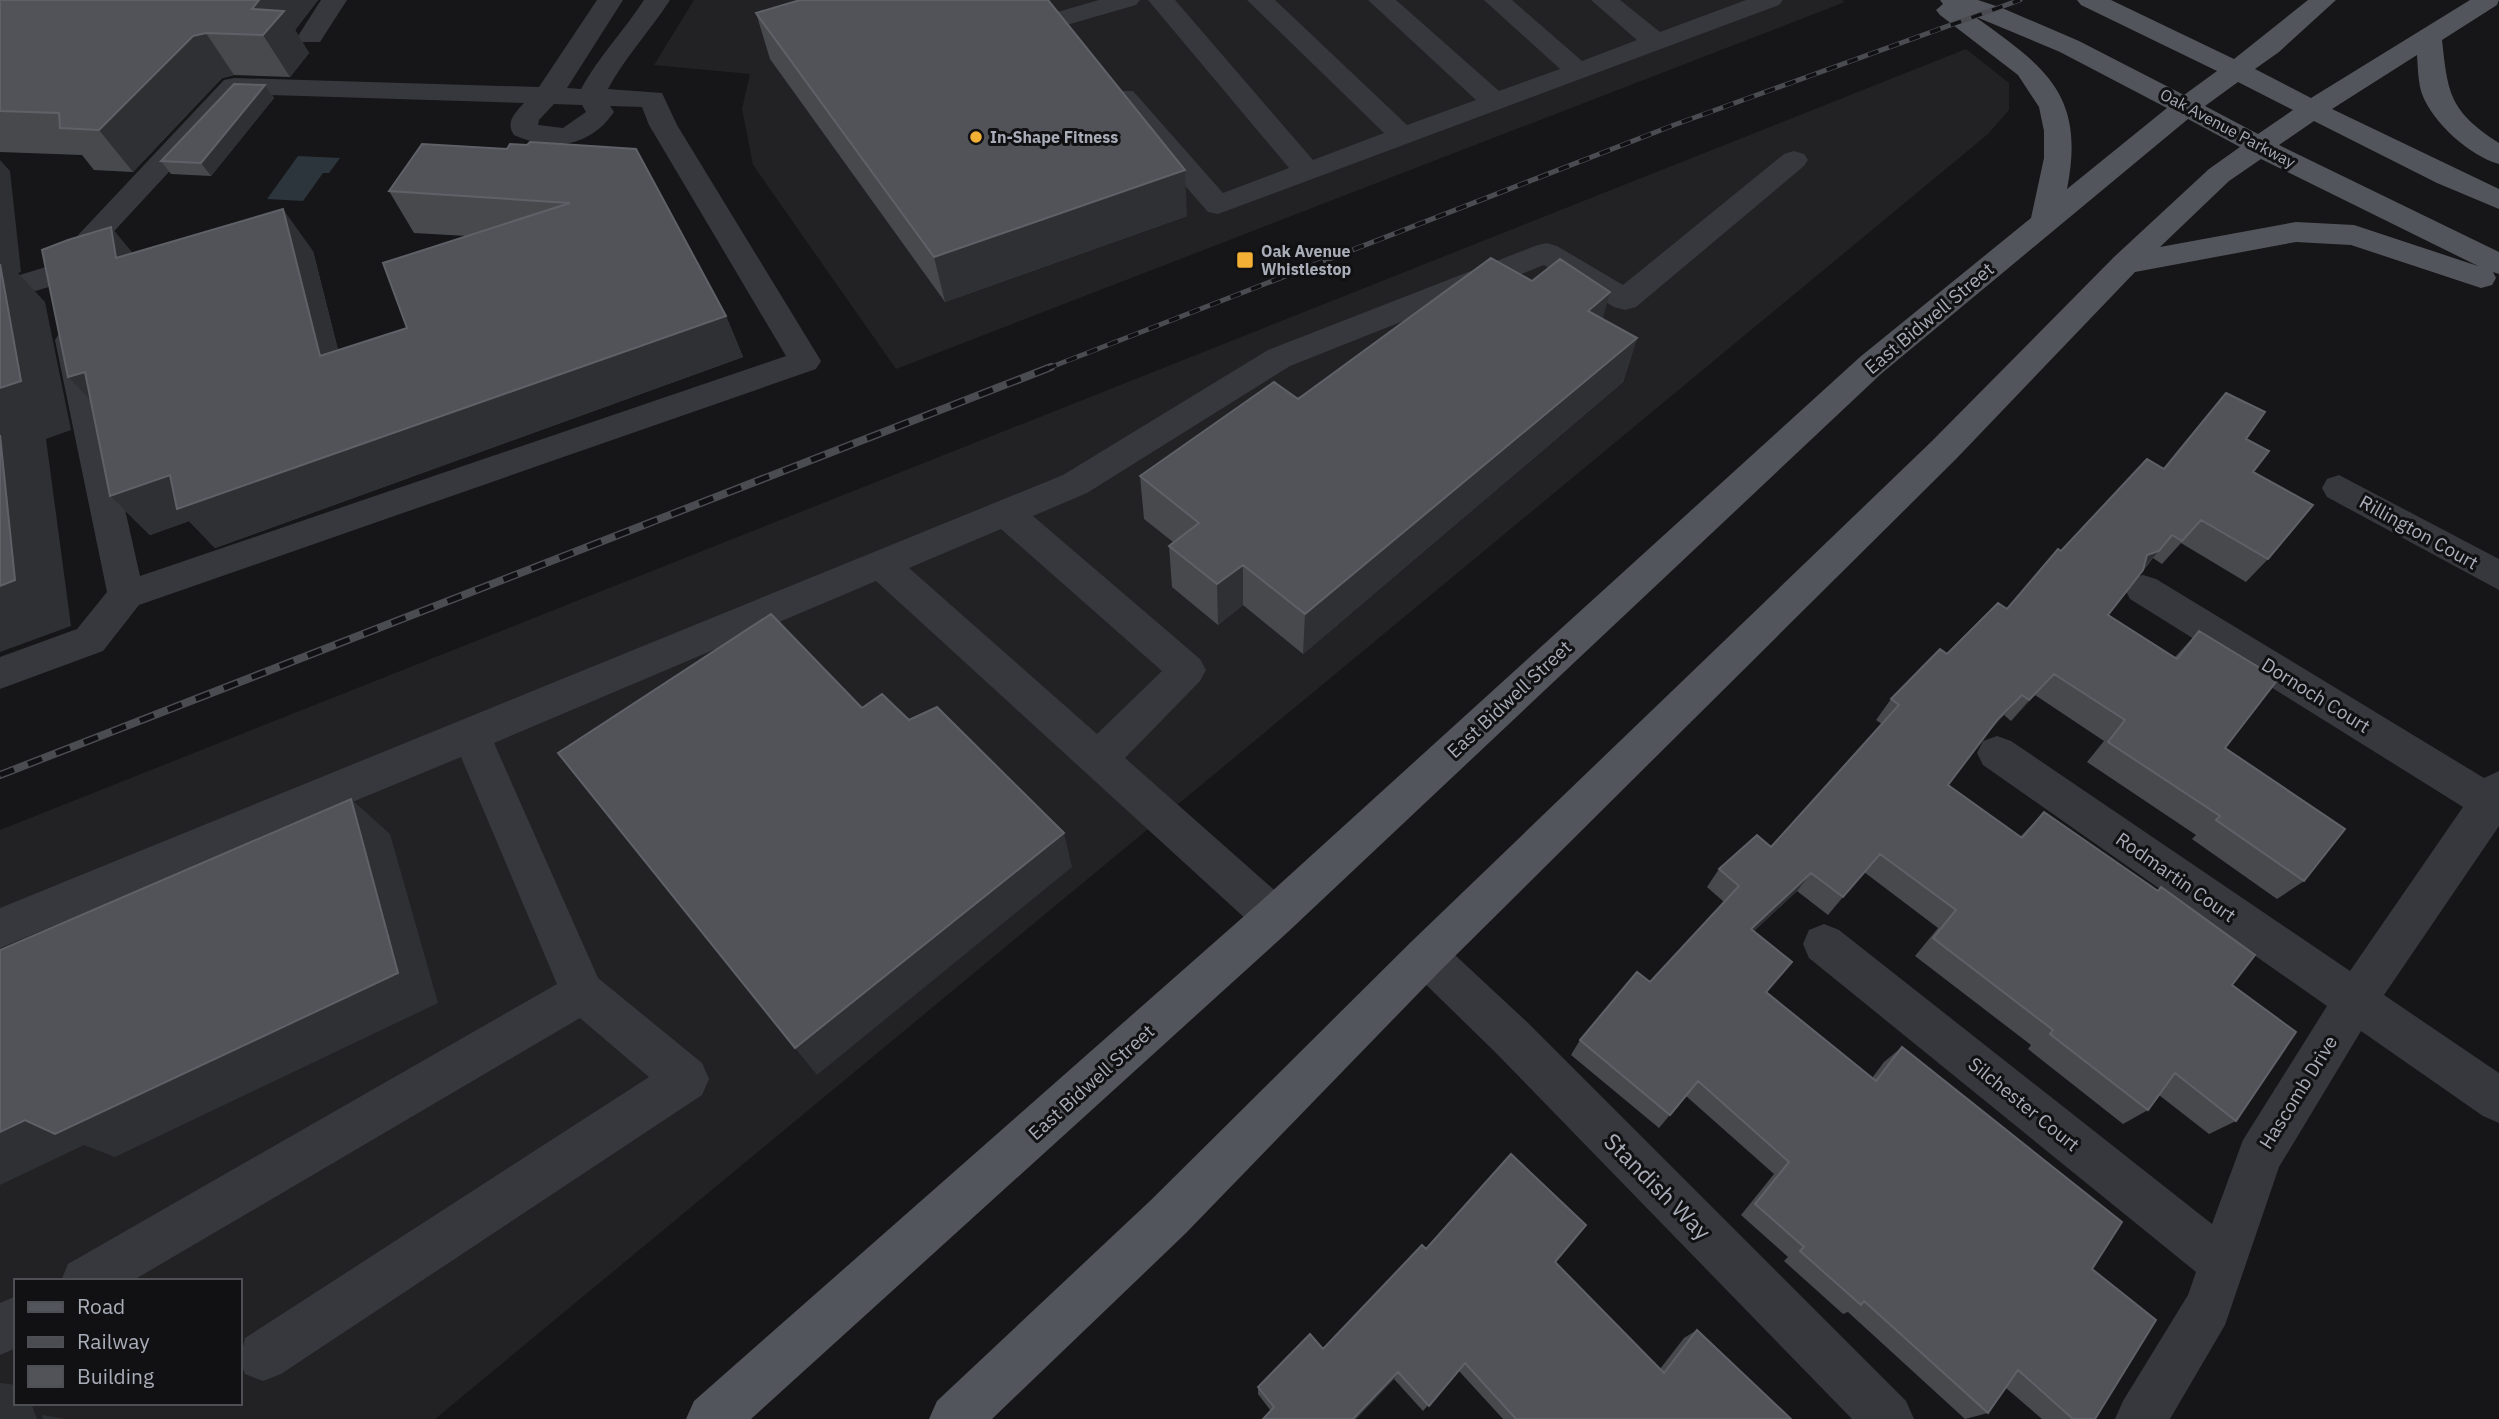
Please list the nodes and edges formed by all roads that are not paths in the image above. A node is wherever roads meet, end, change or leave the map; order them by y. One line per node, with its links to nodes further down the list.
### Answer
1 (334, 0): 18 (street)
2 (610, 0): 26 (street)
3 (657, 0): 25 (street)
4 (1127, 0): 17 (street)
5 (1161, 0): 34 (street)
6 (1260, 0): 30 (street)
7 (1381, 0): 27 (street)
8 (1497, 0): 22 (street)
9 (1604, 0): 21 (street)
10 (1770, 0): 16 (street)
11 (1937, 0): 36 (main road)
12 (1953, 0): 28 (main road, Oak Avenue Parkway)
13 (2090, 0): 23 (main road)
14 (2323, 0): 23 (main road, East Bidwell Street)
15 (2488, 0): 19 (main road)
16 (1731, 6): 21 (street)
17 (1047, 10): 20 (street)
18 (311, 36)
19 (2430, 39): 29 (main road); 32 (main road)
20 (1074, 40)
21 (1656, 42): 22 (street)
22 (1578, 71): 27 (street)
23 (2236, 71): 28 (main road, East Bidwell Street); 29 (main road)
24 (1110, 82): 34 (street)
25 (590, 97): 26 (street); 47 (street)
26 (547, 98): 41 (street)
27 (1495, 102): 30 (street)
28 (2185, 107): 31 (main road, Oak Avenue Parkway); 36 (main road, East Bidwell Street)
29 (2311, 110): 31 (main road); 35 (main road)
30 (1403, 136): 34 (street)
31 (2259, 146): 37 (main road); 38 (main road, Oak Avenue Parkway)
32 (2499, 155)
33 (1794, 160): 43 (street)
34 (1308, 172)
35 (2499, 200)
36 (2045, 222): 53 (main road, East Bidwell Street)
37 (2125, 264): 39 (main road); 56 (main road)
38 (2499, 264)
39 (2499, 284)
40 (0, 292): 41 (street)
41 (62, 297): 47 (street)
42 (2339, 488): 45 (street, Rillington Court)
43 (1006, 513): 44 (street); 51 (street)
44 (881, 564): 49 (street); 51 (street)
45 (2499, 576)
46 (2143, 589): 52 (street, Dornoch Court)
47 (126, 595): 48 (street)
48 (0, 673)
49 (471, 735): 54 (street); 57 (street)
50 (1997, 753): 58 (street, Rodmartin Court)
51 (1098, 759): 53 (street)
52 (2495, 799): 58 (street, Hascomb Drive)
53 (1274, 917): 63 (main road, East Bidwell Street)
54 (0, 928)
55 (1824, 944): 60 (street, Silchester Court)
56 (1426, 956): 64 (main road); 65 (street, Standish Way)
57 (583, 993): 61 (street); 62 (street)
58 (2355, 1001): 59 (street, Rodmartin Court); 60 (street, Hascomb Drive)
59 (2499, 1100)
60 (2224, 1264): 66 (street, Hascomb Drive)
61 (88, 1279)
62 (263, 1356)
63 (712, 1419)
64 (956, 1419)
65 (1888, 1419)
66 (2141, 1419)

